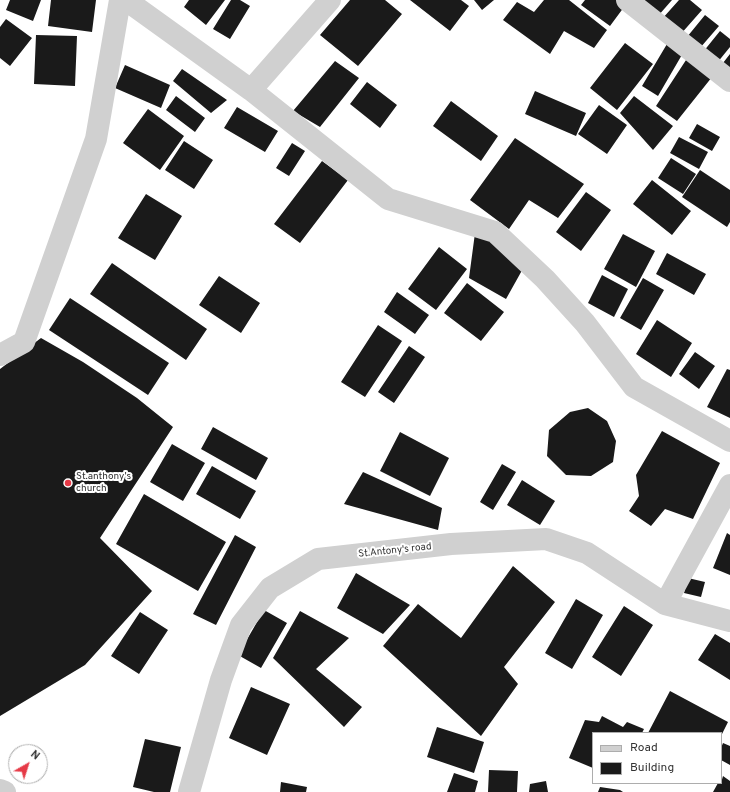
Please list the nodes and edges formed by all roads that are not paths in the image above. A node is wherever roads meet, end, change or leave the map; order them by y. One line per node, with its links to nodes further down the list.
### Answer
1 (120, 0): 7 (street)
2 (126, 0): 6 (street)
3 (330, 0): 6 (street)
4 (627, 0): 5 (street)
5 (730, 81)
6 (251, 90): 8 (street)
7 (0, 355)
8 (730, 441)
9 (730, 485): 10 (street)
10 (665, 604): 11 (street, St.Antony's road); 14 (street, St.Antony's road)
11 (730, 621)
12 (0, 790): 13 (street)
13 (5, 792)
14 (189, 792)

